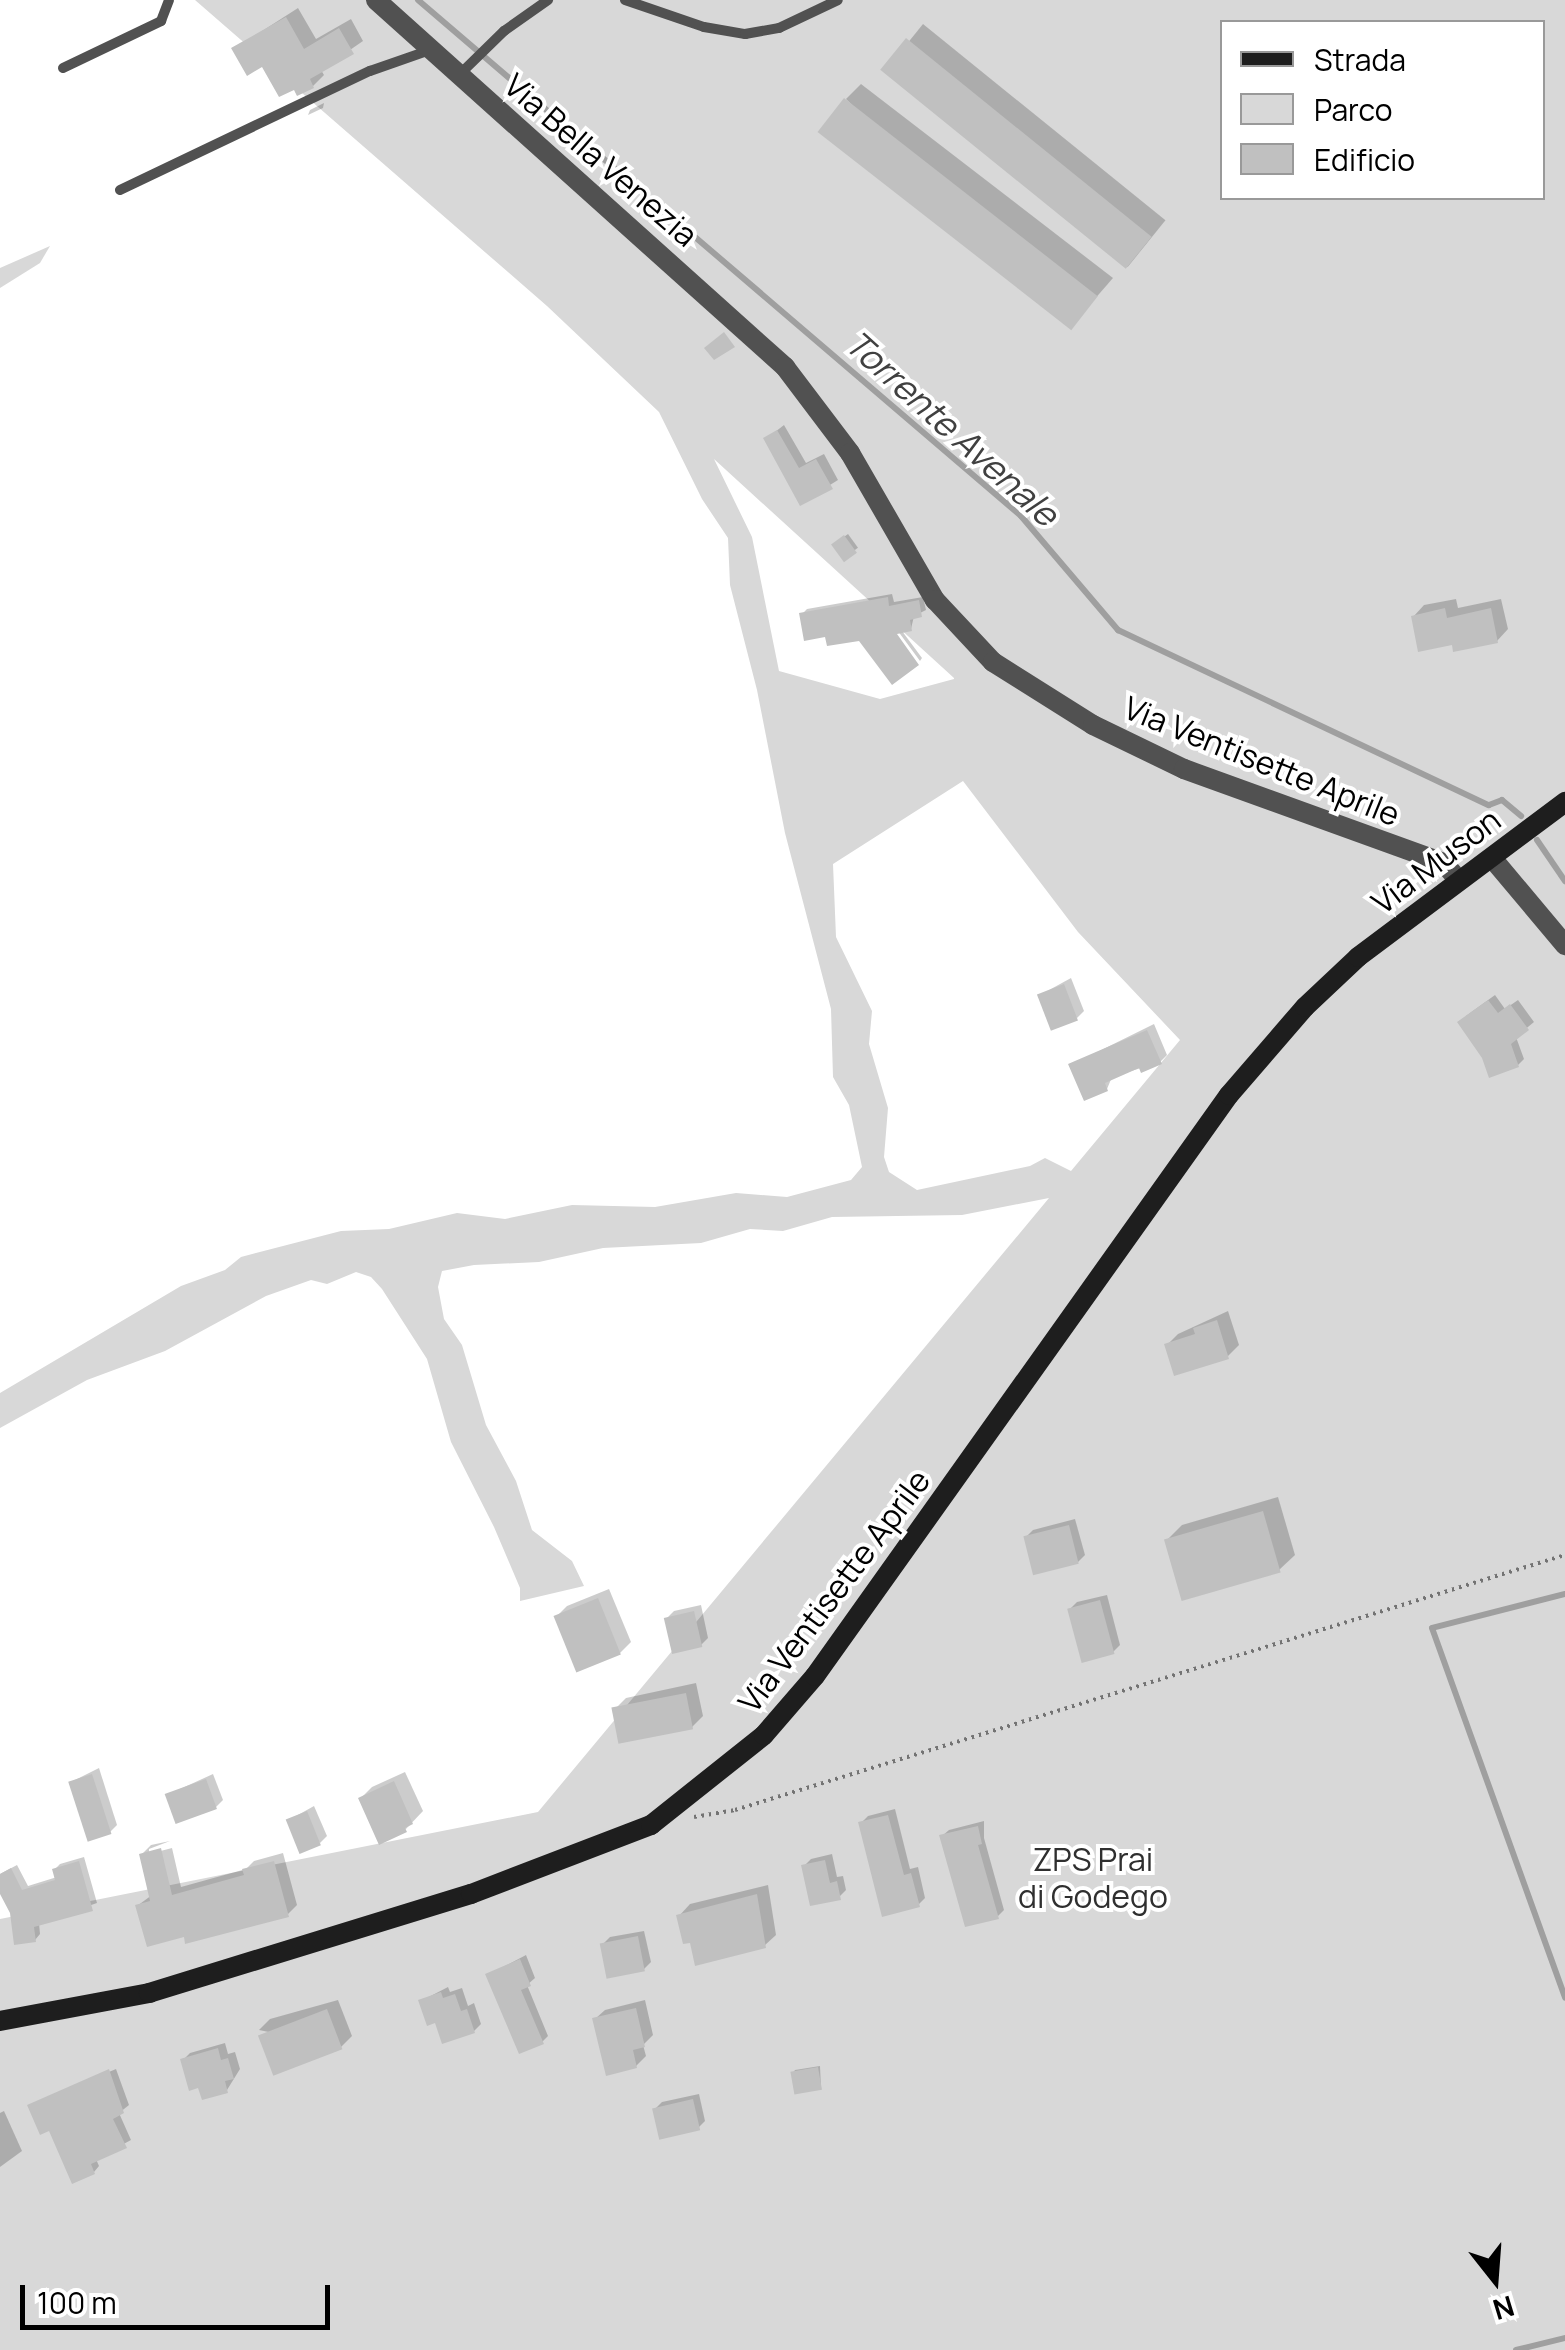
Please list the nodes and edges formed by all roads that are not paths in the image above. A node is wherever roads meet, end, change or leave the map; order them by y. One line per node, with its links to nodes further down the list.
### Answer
1 (169, 0): 7 (lane)
2 (376, 0): 6 (street, Via Bella Venezia)
3 (548, 0): 8 (lane)
4 (625, 0): 5 (lane)
5 (838, 0)
6 (431, 50): 8 (street, Via Bella Venezia); 9 (lane)
7 (64, 68)
8 (465, 70): 10 (street, Via Bella Venezia)
9 (120, 190)
10 (785, 367): 13 (street, Via Ventisette Aprile)
11 (1565, 802): 12 (main road, Via Muson)
12 (1492, 858): 13 (main road, Via Muson); 14 (street)
13 (1458, 882): 15 (main road, Via Muson)
14 (1565, 945)
15 (1343, 970): 16 (main road, Via Ventisette Aprile)
16 (0, 2022)

